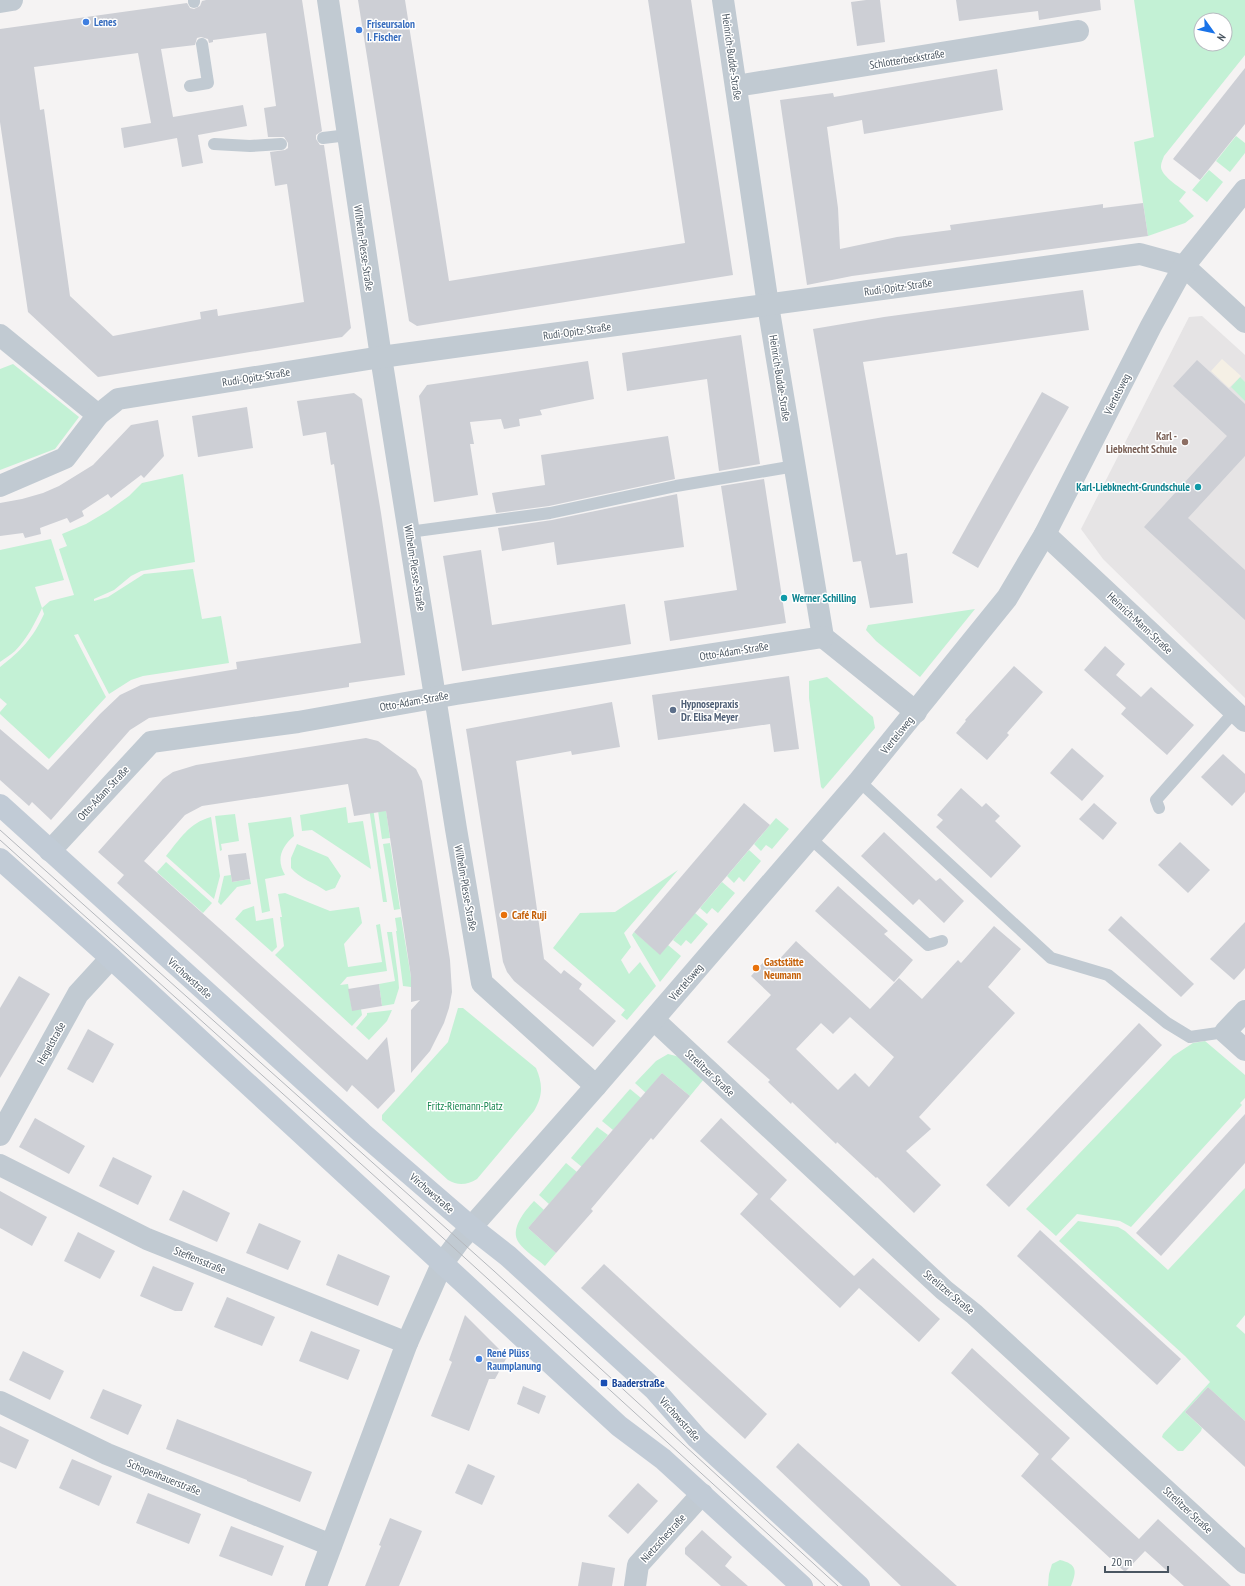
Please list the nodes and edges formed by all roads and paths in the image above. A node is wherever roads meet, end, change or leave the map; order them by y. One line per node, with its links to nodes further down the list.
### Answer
1 (12, 0): 4 (street)
2 (328, 0): 9 (street, Wilhelm-Plesse-Straße)
3 (723, 0): 8 (street, Heinrich-Budde-Straße)
4 (0, 2)
5 (1078, 31): 8 (street, Schlotterbeckstraße)
6 (202, 44): 7 (lane)
7 (190, 86)
8 (736, 86): 15 (street, Heinrich-Budde-Straße)
9 (348, 135): 10 (lane); 18 (street, Wilhelm-Plesse-Straße)
10 (323, 138)
11 (214, 144): 12 (lane)
12 (282, 144)
13 (1245, 190): 14 (street, Viertelsweg)
14 (1184, 266): 15 (street, Rudi-Opitz-Straße); 16 (street); 23 (street, Viertelsweg)
15 (768, 304): 18 (street, Rudi-Opitz-Straße); 20 (street, Heinrich-Budde-Straße)
16 (1245, 322)
17 (0, 334): 19 (street)
18 (381, 357): 19 (street, Rudi-Opitz-Straße); 22 (street, Wilhelm-Plesse-Straße)
19 (98, 415): 21 (street, Rudi-Opitz-Straße)
20 (795, 466): 22 (lane); 24 (street, Heinrich-Budde-Straße)
21 (0, 486)
22 (409, 532): 25 (street, Wilhelm-Plesse-Straße)
23 (1045, 534): 26 (street, Viertelsweg); 27 (street, Heinrich-Mann-Straße)
24 (823, 637): 25 (street, Otto-Adam-Straße); 26 (street)
25 (436, 697): 32 (street, Otto-Adam-Straße); 40 (street, Wilhelm-Plesse-Straße)
26 (916, 712): 28 (street, Viertelsweg)
27 (1240, 716): 30 (lane, Heinrich-Mann-Straße)
28 (859, 781): 31 (street, Viertelsweg); 38 (lane)
29 (0, 805): 32 (main road, Virchowstraße)
30 (1159, 808)
31 (810, 838): 34 (lane); 37 (street, Viertelsweg)
32 (50, 851): 43 (main road, Virchowstraße)
33 (0, 859): 35 (main road)
34 (942, 941)
35 (111, 958): 41 (street, Hegelstraße); 44 (main road)
36 (1245, 1010): 38 (street)
37 (654, 1020): 40 (street, Viertelsweg); 49 (street, Strelitzer Straße)
38 (1225, 1032): 39 (street)
39 (1245, 1050)
40 (596, 1086): 43 (street, Viertelsweg)
41 (0, 1135)
42 (0, 1165): 45 (street, Steffensstraße)
43 (471, 1227): 44 (street, Viertelsweg); 53 (main road, Virchowstraße)
44 (442, 1264): 45 (street); 47 (main road)
45 (407, 1343): 48 (street)
46 (0, 1402): 48 (street, Schopenhauerstraße)
47 (702, 1494): 51 (street, Nietzschestraße); 52 (main road)
48 (331, 1545): 50 (street)
49 (1245, 1562)
50 (316, 1586)
51 (635, 1586)
52 (802, 1586)
53 (859, 1586)

